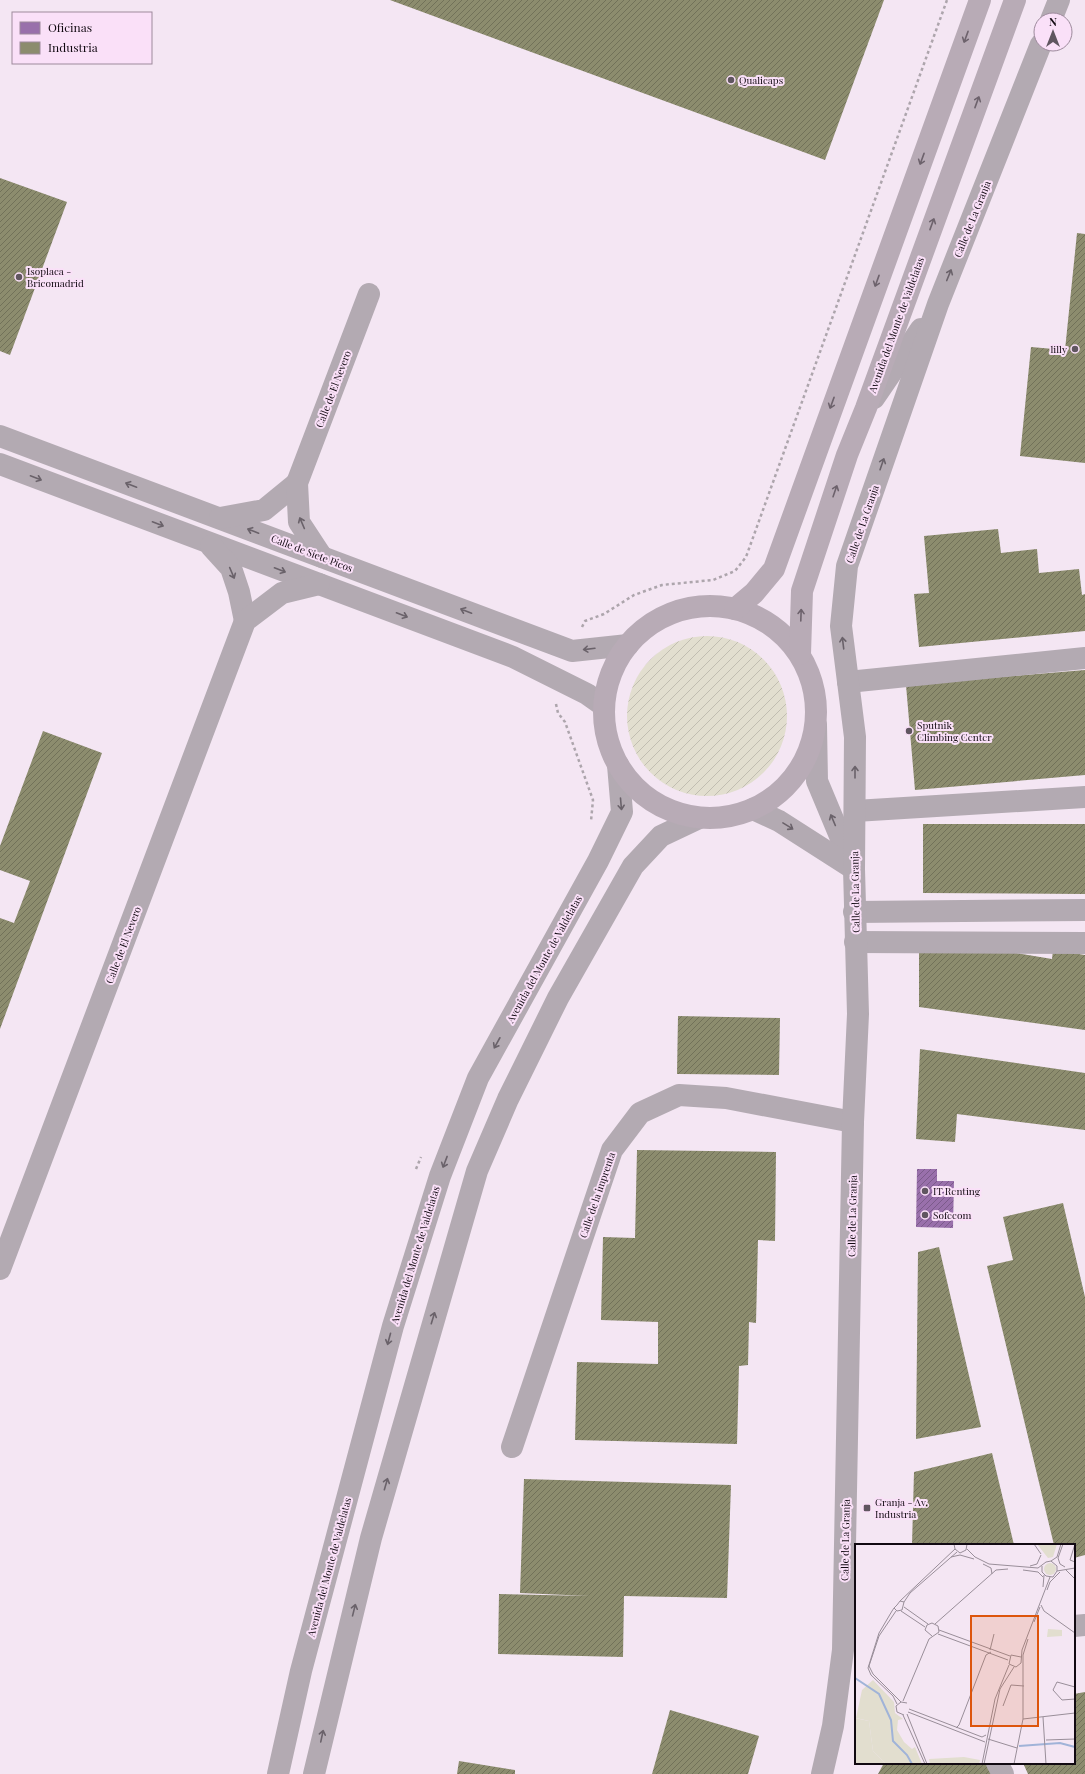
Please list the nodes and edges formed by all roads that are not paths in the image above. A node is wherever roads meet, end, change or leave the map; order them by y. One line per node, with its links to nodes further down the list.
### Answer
1 (980, 0): 16 (main road, one-way to 16)
2 (1015, 0): 8 (main road, Avenida del Monte de Valdelatas, one-way to 2)
3 (1059, 0): 4 (street)
4 (1054, 12)
5 (1038, 52): 7 (street, Calle de La Granja, one-way to 5)
6 (369, 294): 11 (street, Calle de El Nevero)
7 (938, 304): 8 (street); 21 (street, Calle de La Granja, one-way to 7)
8 (866, 408): 19 (main road, Avenida del Monte de Valdelatas, one-way to 8)
9 (0, 436): 12 (street, Calle de Siete Picos, one-way to 9)
10 (0, 464): 13 (street, one-way to 13)
11 (297, 484): 12 (street); 14 (street, Calle de El Nevero, one-way to 11)
12 (220, 518): 14 (street, Calle de Siete Picos, one-way to 12)
13 (208, 543): 15 (street, one-way to 15); 17 (street, one-way to 17)
14 (322, 556): 18 (street, Calle de Siete Picos, one-way to 14)
15 (319, 584): 17 (street); 22 (street, one-way to 22)
16 (735, 609): 18 (main road); 19 (main road)
17 (245, 621): 35 (street, Calle de El Nevero)
18 (628, 644): 22 (main road)
19 (800, 654): 23 (main road)
20 (1085, 658): 21 (street)
21 (848, 682): 27 (street, Calle de La Granja, one-way to 21)
22 (604, 706): 24 (main road)
23 (816, 725): 26 (main road); 29 (street, one-way to 23)
24 (618, 766): 28 (main road); 41 (street, Avenida del Monte de Valdelatas, one-way to 41)
25 (1085, 797): 27 (street)
26 (752, 810): 28 (main road); 29 (street, one-way to 29)
27 (855, 811): 29 (street, Calle de La Granja)
28 (699, 818): 42 (street, one-way to 28)
29 (854, 869): 31 (street, Calle de La Granja)
30 (1085, 910): 31 (street)
31 (854, 912): 32 (street, Calle de La Granja)
32 (855, 942): 33 (street); 34 (street, Calle de La Granja)
33 (1085, 943)
34 (854, 1122): 36 (street, Calle de la imprenta); 39 (street, Calle de La Granja)
35 (0, 1269)
36 (512, 1447)
37 (1085, 1625): 38 (street)
38 (1075, 1626)
39 (849, 1649): 43 (street, Calle de La Granja)
40 (998, 1764): 44 (street)
41 (278, 1774)
42 (314, 1774)
43 (822, 1774)
44 (1003, 1774)

